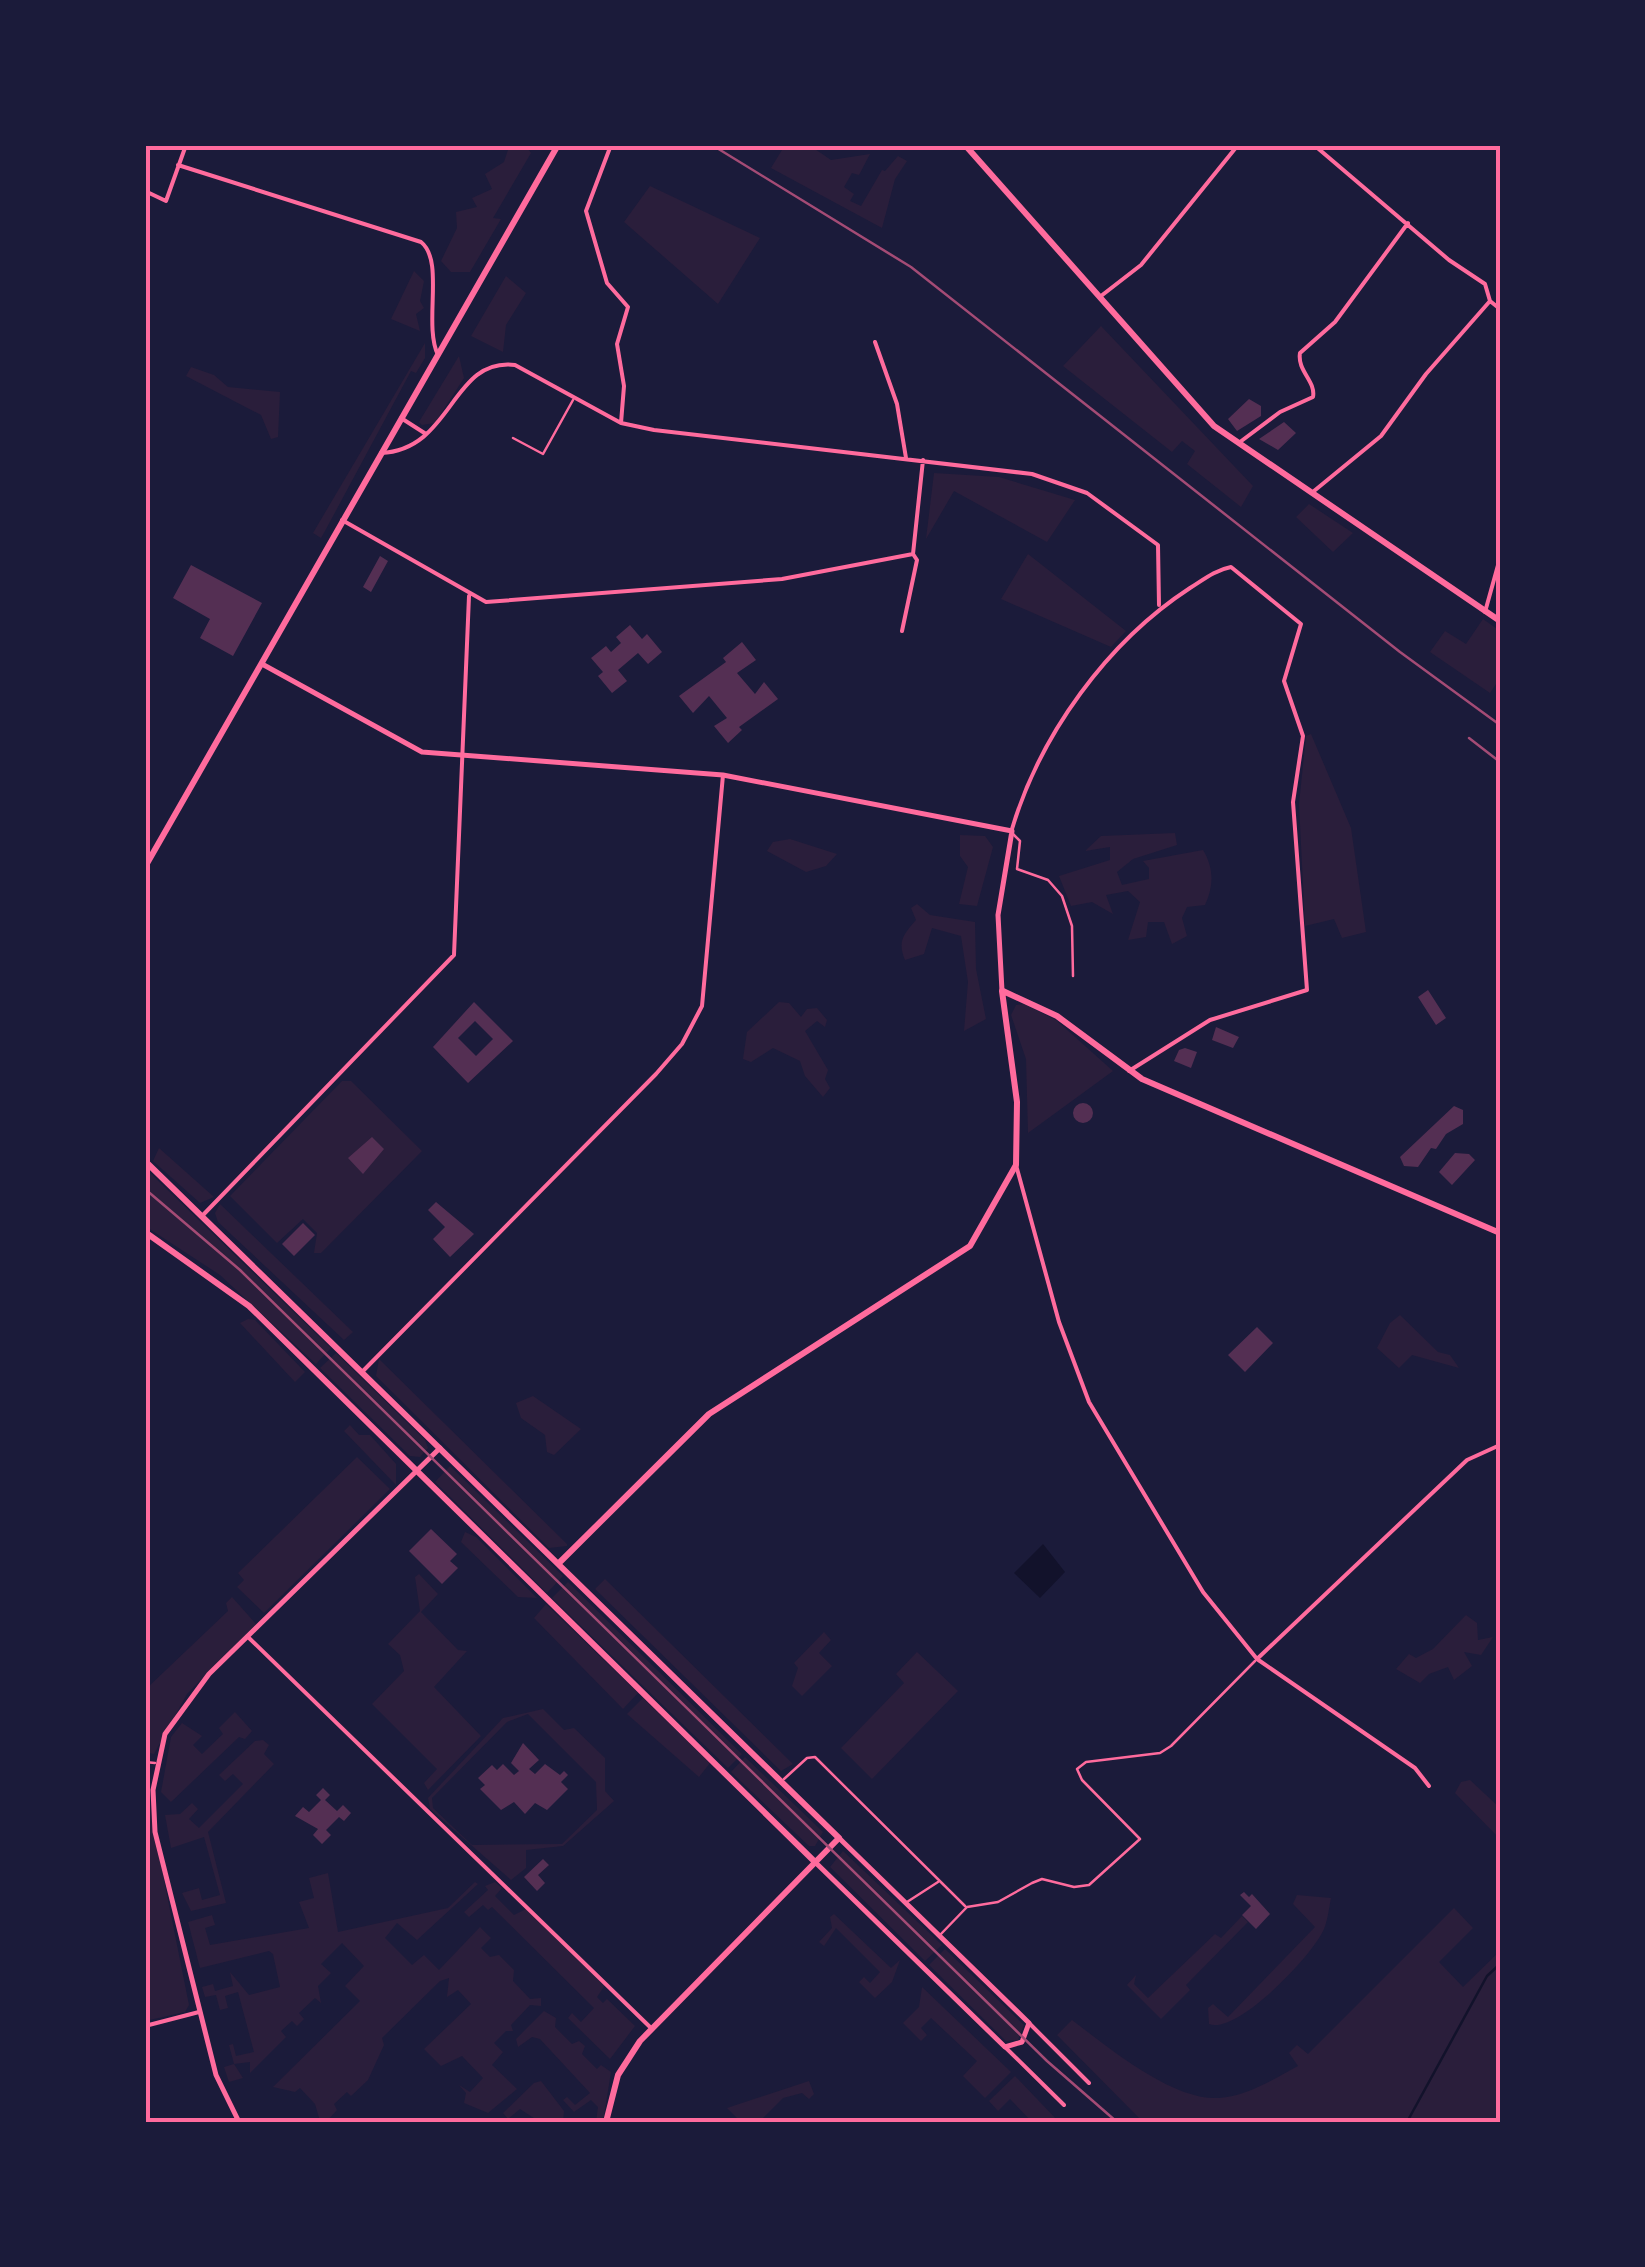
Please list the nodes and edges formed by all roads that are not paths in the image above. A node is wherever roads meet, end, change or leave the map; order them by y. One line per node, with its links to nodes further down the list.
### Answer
1 (186, 145): 7 (street)
2 (558, 145): 14 (main road)
3 (611, 145): 17 (street)
4 (1238, 145): 10 (street)
5 (1314, 145): 9 (street)
6 (967, 146): 10 (main road)
7 (178, 165): 8 (street); 14 (street)
8 (145, 191)
9 (1408, 223): 11 (street); 20 (street)
10 (1101, 296): 20 (main road)
11 (1490, 301): 12 (street); 24 (street)
12 (1500, 309)
13 (875, 342): 22 (street)
14 (438, 356): 16 (main road)
15 (574, 398): 17 (street); 18 (street); 19 (lane)
16 (401, 418): 18 (street); 21 (main road)
17 (621, 423): 22 (street)
18 (426, 434): 21 (street)
19 (512, 438)
20 (1236, 444): 24 (main road)
21 (381, 453): 25 (main road)
22 (906, 458): 23 (street)
23 (923, 460): 26 (street); 29 (street)
24 (1310, 494): 30 (main road)
25 (342, 520): 28 (street); 33 (main road)
26 (913, 554): 28 (street); 32 (street)
27 (1500, 558): 30 (street)
28 (469, 596): 34 (street)
29 (1158, 608): 36 (street); 40 (street)
30 (1486, 612): 31 (main road)
31 (1500, 621)
32 (902, 631)
33 (259, 662): 34 (street); 37 (main road)
34 (465, 756): 35 (street); 43 (street)
35 (723, 776): 36 (street); 46 (street)
36 (1012, 832): 38 (lane); 39 (street)
37 (145, 867)
38 (1073, 976)
39 (1002, 991): 40 (main road); 42 (main road)
40 (1129, 1071): 45 (main road)
41 (145, 1161): 43 (main road)
42 (1016, 1165): 50 (main road); 52 (street)
43 (203, 1215): 46 (main road)
44 (145, 1232): 49 (main road)
45 (1500, 1233)
46 (362, 1371): 48 (main road)
47 (1500, 1445): 52 (street)
48 (440, 1448): 49 (street); 50 (main road)
49 (417, 1472): 51 (street); 58 (main road)
50 (558, 1564): 55 (main road)
51 (248, 1637): 54 (street); 66 (street)
52 (1256, 1659): 56 (street); 61 (lane)
53 (145, 1762): 54 (lane)
54 (156, 1763): 63 (street)
55 (780, 1782): 57 (main road); 59 (lane)
56 (1428, 1786)
57 (839, 1838): 58 (main road); 60 (street)
58 (815, 1862): 66 (main road); 67 (street)
59 (940, 1880): 60 (lane); 61 (lane)
60 (906, 1903): 62 (street)
61 (966, 1907): 62 (lane)
62 (938, 1936): 64 (street)
63 (199, 2012): 65 (street); 70 (street)
64 (1028, 2023): 67 (street); 68 (street)
65 (145, 2026)
66 (651, 2029): 71 (main road)
67 (1005, 2047): 69 (street)
68 (1089, 2083)
69 (1064, 2105)
70 (239, 2122)
71 (606, 2122)

